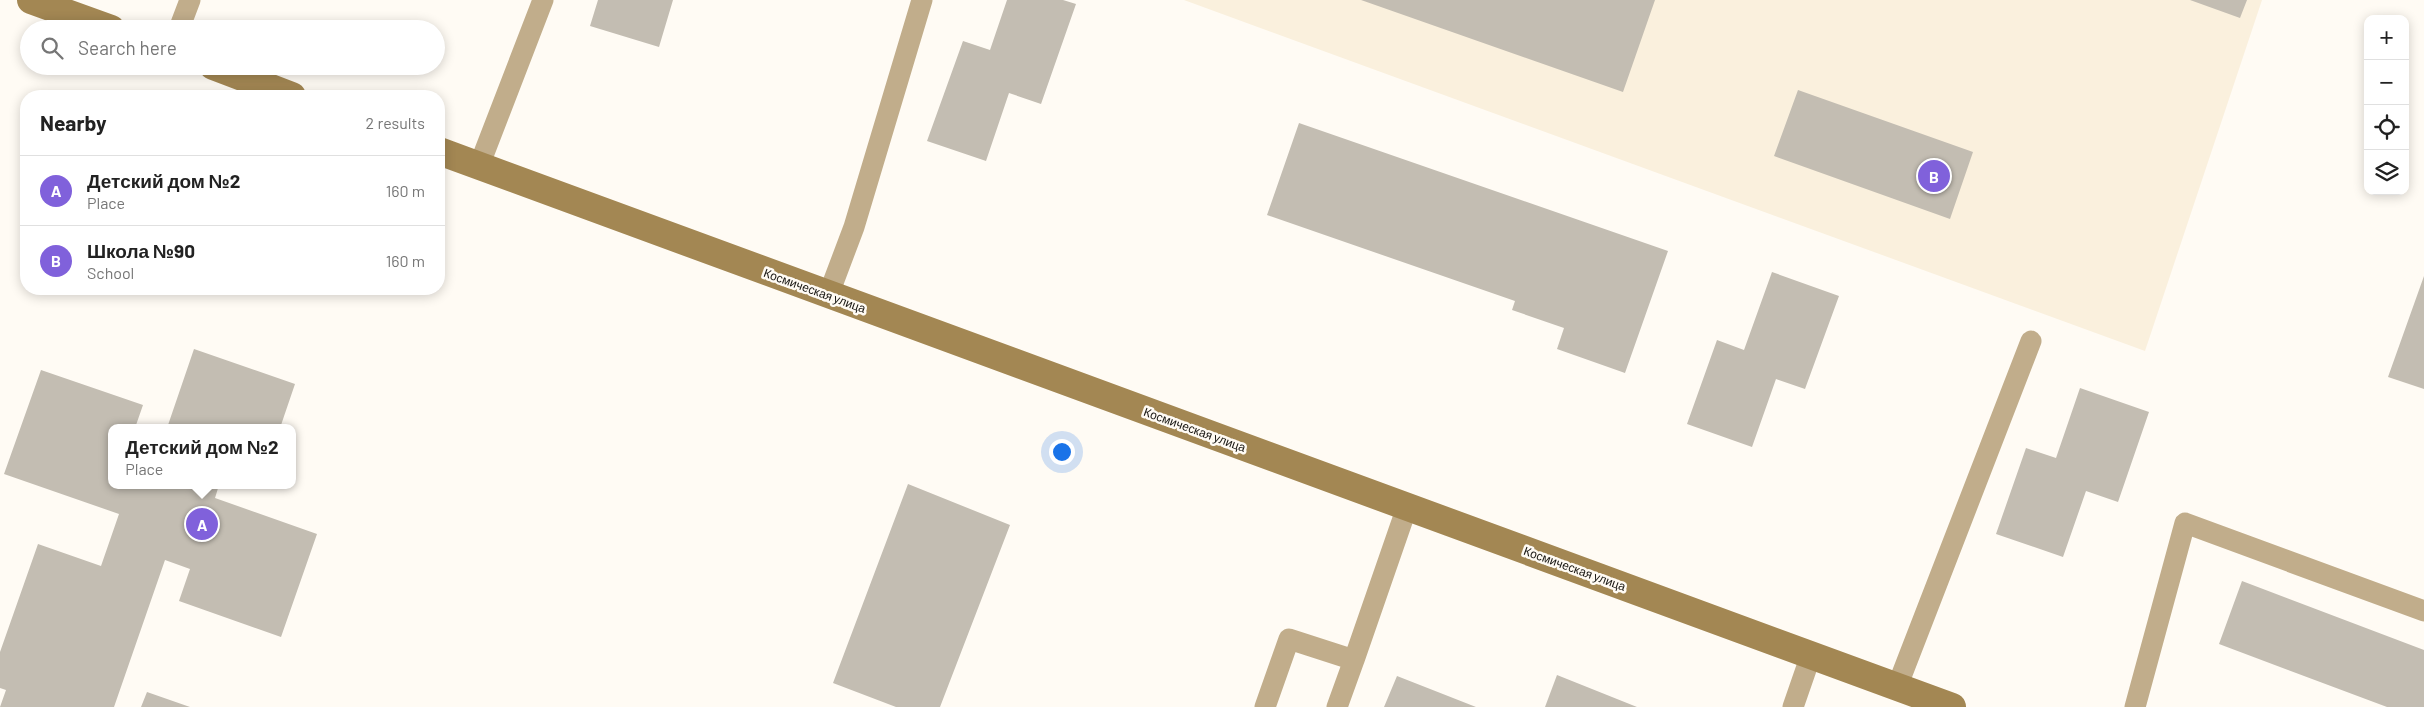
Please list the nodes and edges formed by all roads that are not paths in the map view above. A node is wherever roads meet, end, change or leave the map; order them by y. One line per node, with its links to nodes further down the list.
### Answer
1 (31, 0): 5 (main road)
2 (190, 0): 6 (lane)
3 (543, 0): 10 (lane)
4 (922, 0): 11 (lane)
5 (86, 20)
6 (182, 20)
7 (237, 75): 8 (main road)
8 (276, 90)
9 (445, 153): 10 (main road, Космическая улица)
10 (479, 166): 11 (main road, Космическая улица)
11 (828, 296): 13 (main road, Космическая улица)
12 (2032, 341): 17 (lane)
13 (1407, 507): 15 (main road, Космическая улица); 16 (lane)
14 (2424, 611): 22 (lane)
15 (1811, 655): 17 (main road, Космическая улица); 20 (lane)
16 (1354, 660): 18 (lane); 19 (lane)
17 (1897, 687): 21 (main road, Космическая улица)
18 (1265, 707)
19 (1337, 707)
20 (1793, 707)
21 (1952, 707)
22 (2136, 707)

